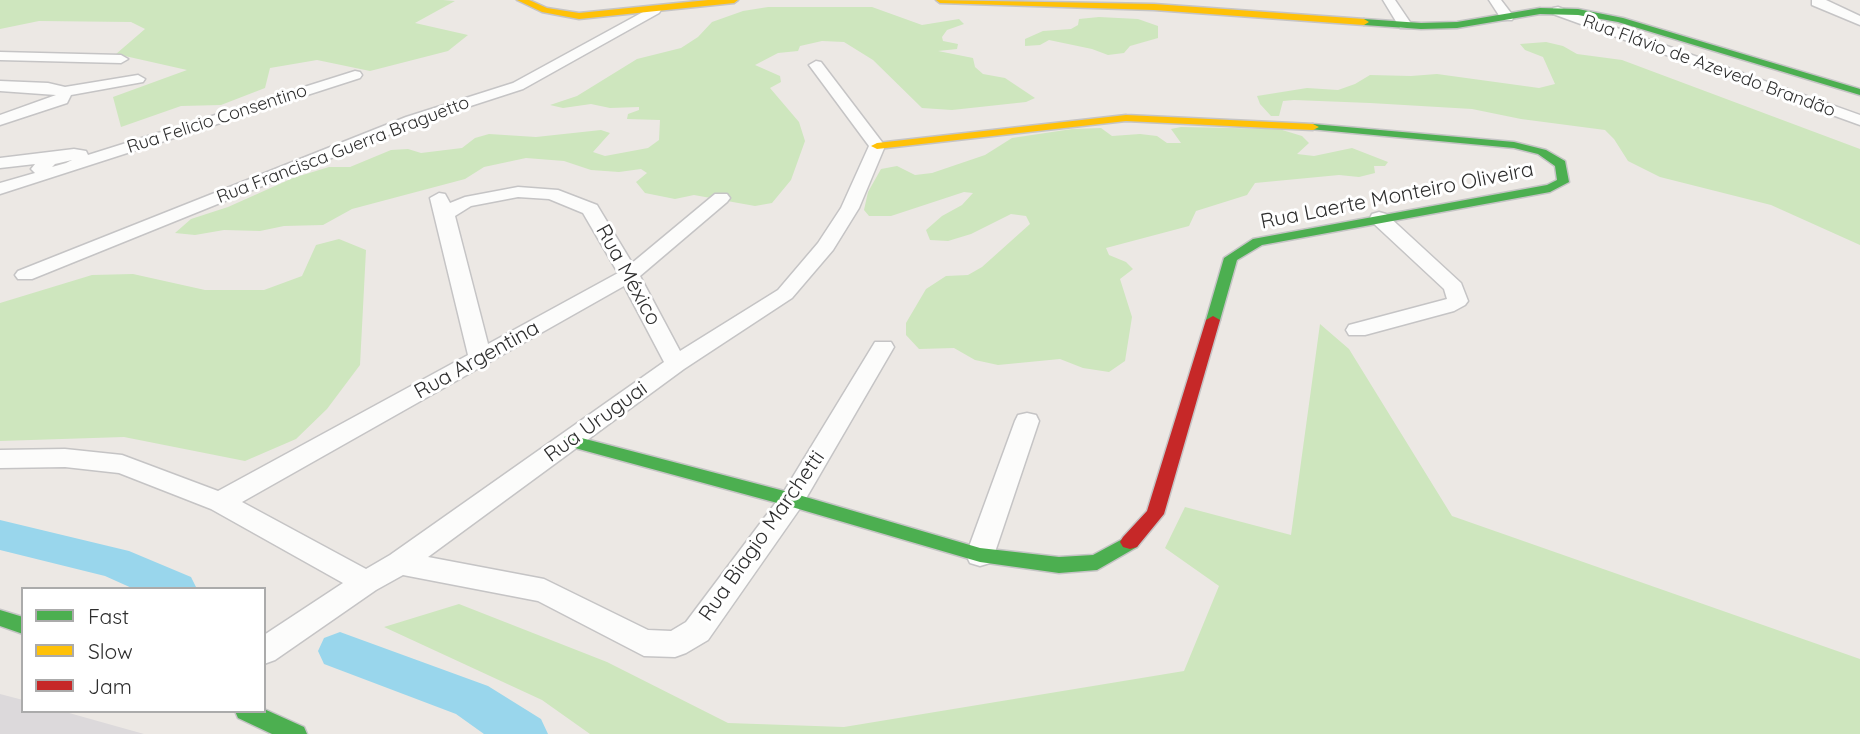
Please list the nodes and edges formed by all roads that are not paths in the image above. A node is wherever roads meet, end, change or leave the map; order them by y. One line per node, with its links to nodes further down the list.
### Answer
1 (521, 0): 10 (main road)
2 (734, 0): 10 (main road)
3 (940, 0): 7 (main road)
4 (1389, 0): 14 (street)
5 (1494, 0): 12 (street)
6 (1820, 0): 13 (street)
7 (970, 1): 8 (main road)
8 (1076, 4): 9 (main road)
9 (1154, 6): 11 (main road); 14 (main road)
10 (654, 10): 33 (street, Rua Francisca Guerra Braguetto)
11 (1562, 13): 12 (main road); 22 (main road); 24 (street, Rua Flávio de Azevedo Brandão)
12 (1507, 16): 14 (main road)
13 (1860, 21)
14 (1405, 25)
15 (0, 56): 16 (street)
16 (121, 59)
17 (816, 65): 25 (street)
18 (355, 75): 27 (street, Rua Felicio Consentino)
19 (138, 79): 21 (street)
20 (0, 86): 21 (street)
21 (65, 92): 23 (street)
22 (1860, 92)
23 (0, 120)
24 (1860, 120)
25 (877, 146): 32 (main road, Rua Laerte Monteiro Oliveira); 38 (street, Rua Uruguai)
26 (4, 162): 28 (street); 29 (street)
27 (80, 163): 28 (street)
28 (59, 164): 29 (street); 30 (street)
29 (40, 168): 30 (street)
30 (8, 187)
31 (721, 198): 34 (street, Rua Argentina)
32 (1379, 218): 35 (street); 44 (main road, Rua Laerte Monteiro Oliveira)
33 (25, 275)
34 (629, 275): 37 (street, Rua Argentina); 37 (street, Rua México); 38 (street, Rua México)
35 (1357, 330)
36 (883, 347): 42 (street, Rua Biagio Marchetti)
37 (480, 358): 43 (street, Rua Argentina)
38 (676, 364): 40 (street, Rua Uruguai)
39 (1027, 421): 44 (street)
40 (570, 441): 42 (main road, Rua Laerte Monteiro Oliveira); 45 (street, Rua Uruguai)
41 (0, 459): 43 (street)
42 (792, 500): 44 (main road, Rua Laerte Monteiro Oliveira); 45 (street, Rua Biagio Marchetti)
43 (219, 502): 46 (street)
44 (980, 555)
45 (400, 563): 46 (street, Rua Uruguai)
46 (366, 582): 49 (street, Rua Uruguai)
47 (0, 618): 48 (main road)
48 (21, 625)
49 (266, 650)
50 (250, 713): 51 (main road)
51 (296, 734)

